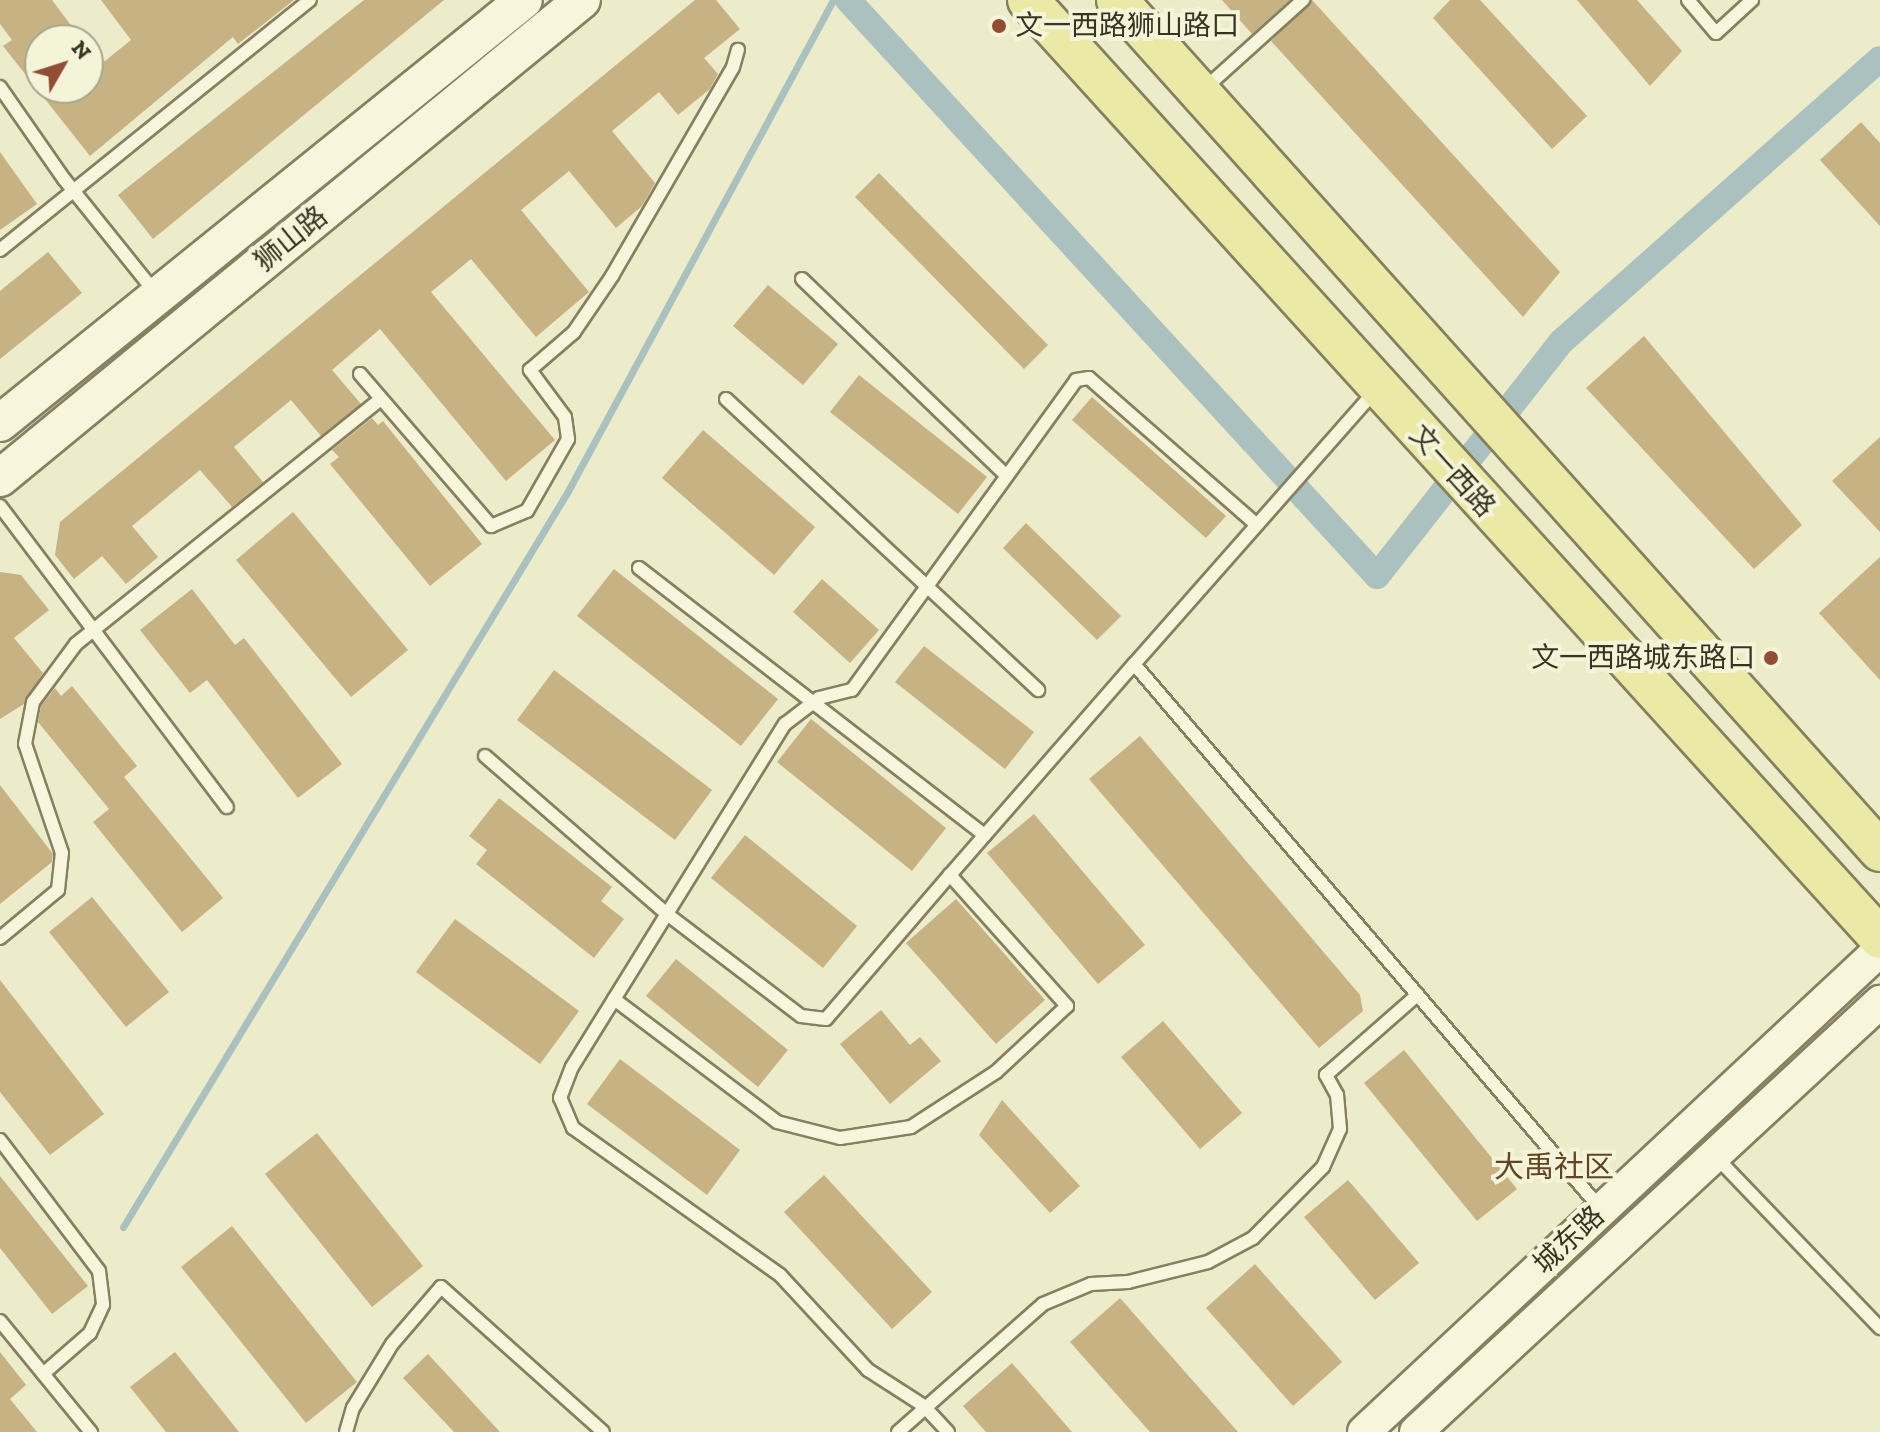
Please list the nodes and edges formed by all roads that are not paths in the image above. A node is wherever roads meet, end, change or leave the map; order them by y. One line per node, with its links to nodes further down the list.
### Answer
1 (310, 0): 12 (lane)
2 (524, 0): 15 (main road, 狮山路)
3 (582, 0): 22 (main road, 狮山路)
4 (1028, 0): 17 (main road, 文一西路)
5 (1117, 0): 11 (main road)
6 (1303, 0): 11 (lane)
7 (1688, 0): 8 (lane)
8 (1752, 0)
9 (738, 50): 18 (lane)
10 (0, 87): 12 (lane)
11 (1201, 92): 34 (main road)
12 (74, 192): 13 (lane); 15 (lane)
13 (0, 250)
14 (802, 279): 21 (lane)
15 (156, 293): 20 (main road, 狮山路)
16 (360, 374): 18 (lane)
17 (1387, 398): 24 (lane); 38 (main road, 文一西路)
18 (381, 399): 27 (lane)
19 (726, 399): 26 (lane)
20 (0, 423)
21 (1006, 475): 24 (lane); 26 (lane)
22 (0, 478)
23 (0, 506): 27 (lane)
24 (1257, 525): 28 (lane)
25 (639, 568): 30 (lane)
26 (928, 583): 29 (lane); 30 (lane)
27 (96, 631): 32 (lane); 37 (lane)
28 (1134, 664): 33 (lane); 40 (lane)
29 (1038, 690)
30 (814, 703): 33 (lane); 36 (lane)
31 (485, 756): 36 (lane)
32 (227, 807)
33 (985, 835): 35 (lane)
34 (1880, 851)
35 (950, 875): 36 (lane); 41 (lane)
36 (667, 914): 41 (lane)
37 (0, 938)
38 (1880, 938)
39 (1880, 950): 45 (street, 城东路)
40 (1417, 995): 45 (lane); 49 (lane)
41 (614, 999): 49 (lane)
42 (1880, 1002): 44 (street, 城东路)
43 (0, 1140): 48 (lane)
44 (1716, 1157): 47 (lane); 56 (street, 城东路)
45 (1601, 1209): 55 (street, 城东路)
46 (0, 1321): 48 (lane)
47 (1880, 1328)
48 (43, 1374): 50 (lane)
49 (924, 1406): 53 (lane); 54 (lane)
50 (91, 1432)
51 (346, 1432): 52 (lane)
52 (603, 1432)
53 (898, 1432)
54 (948, 1432)
55 (1364, 1432)
56 (1416, 1432)

